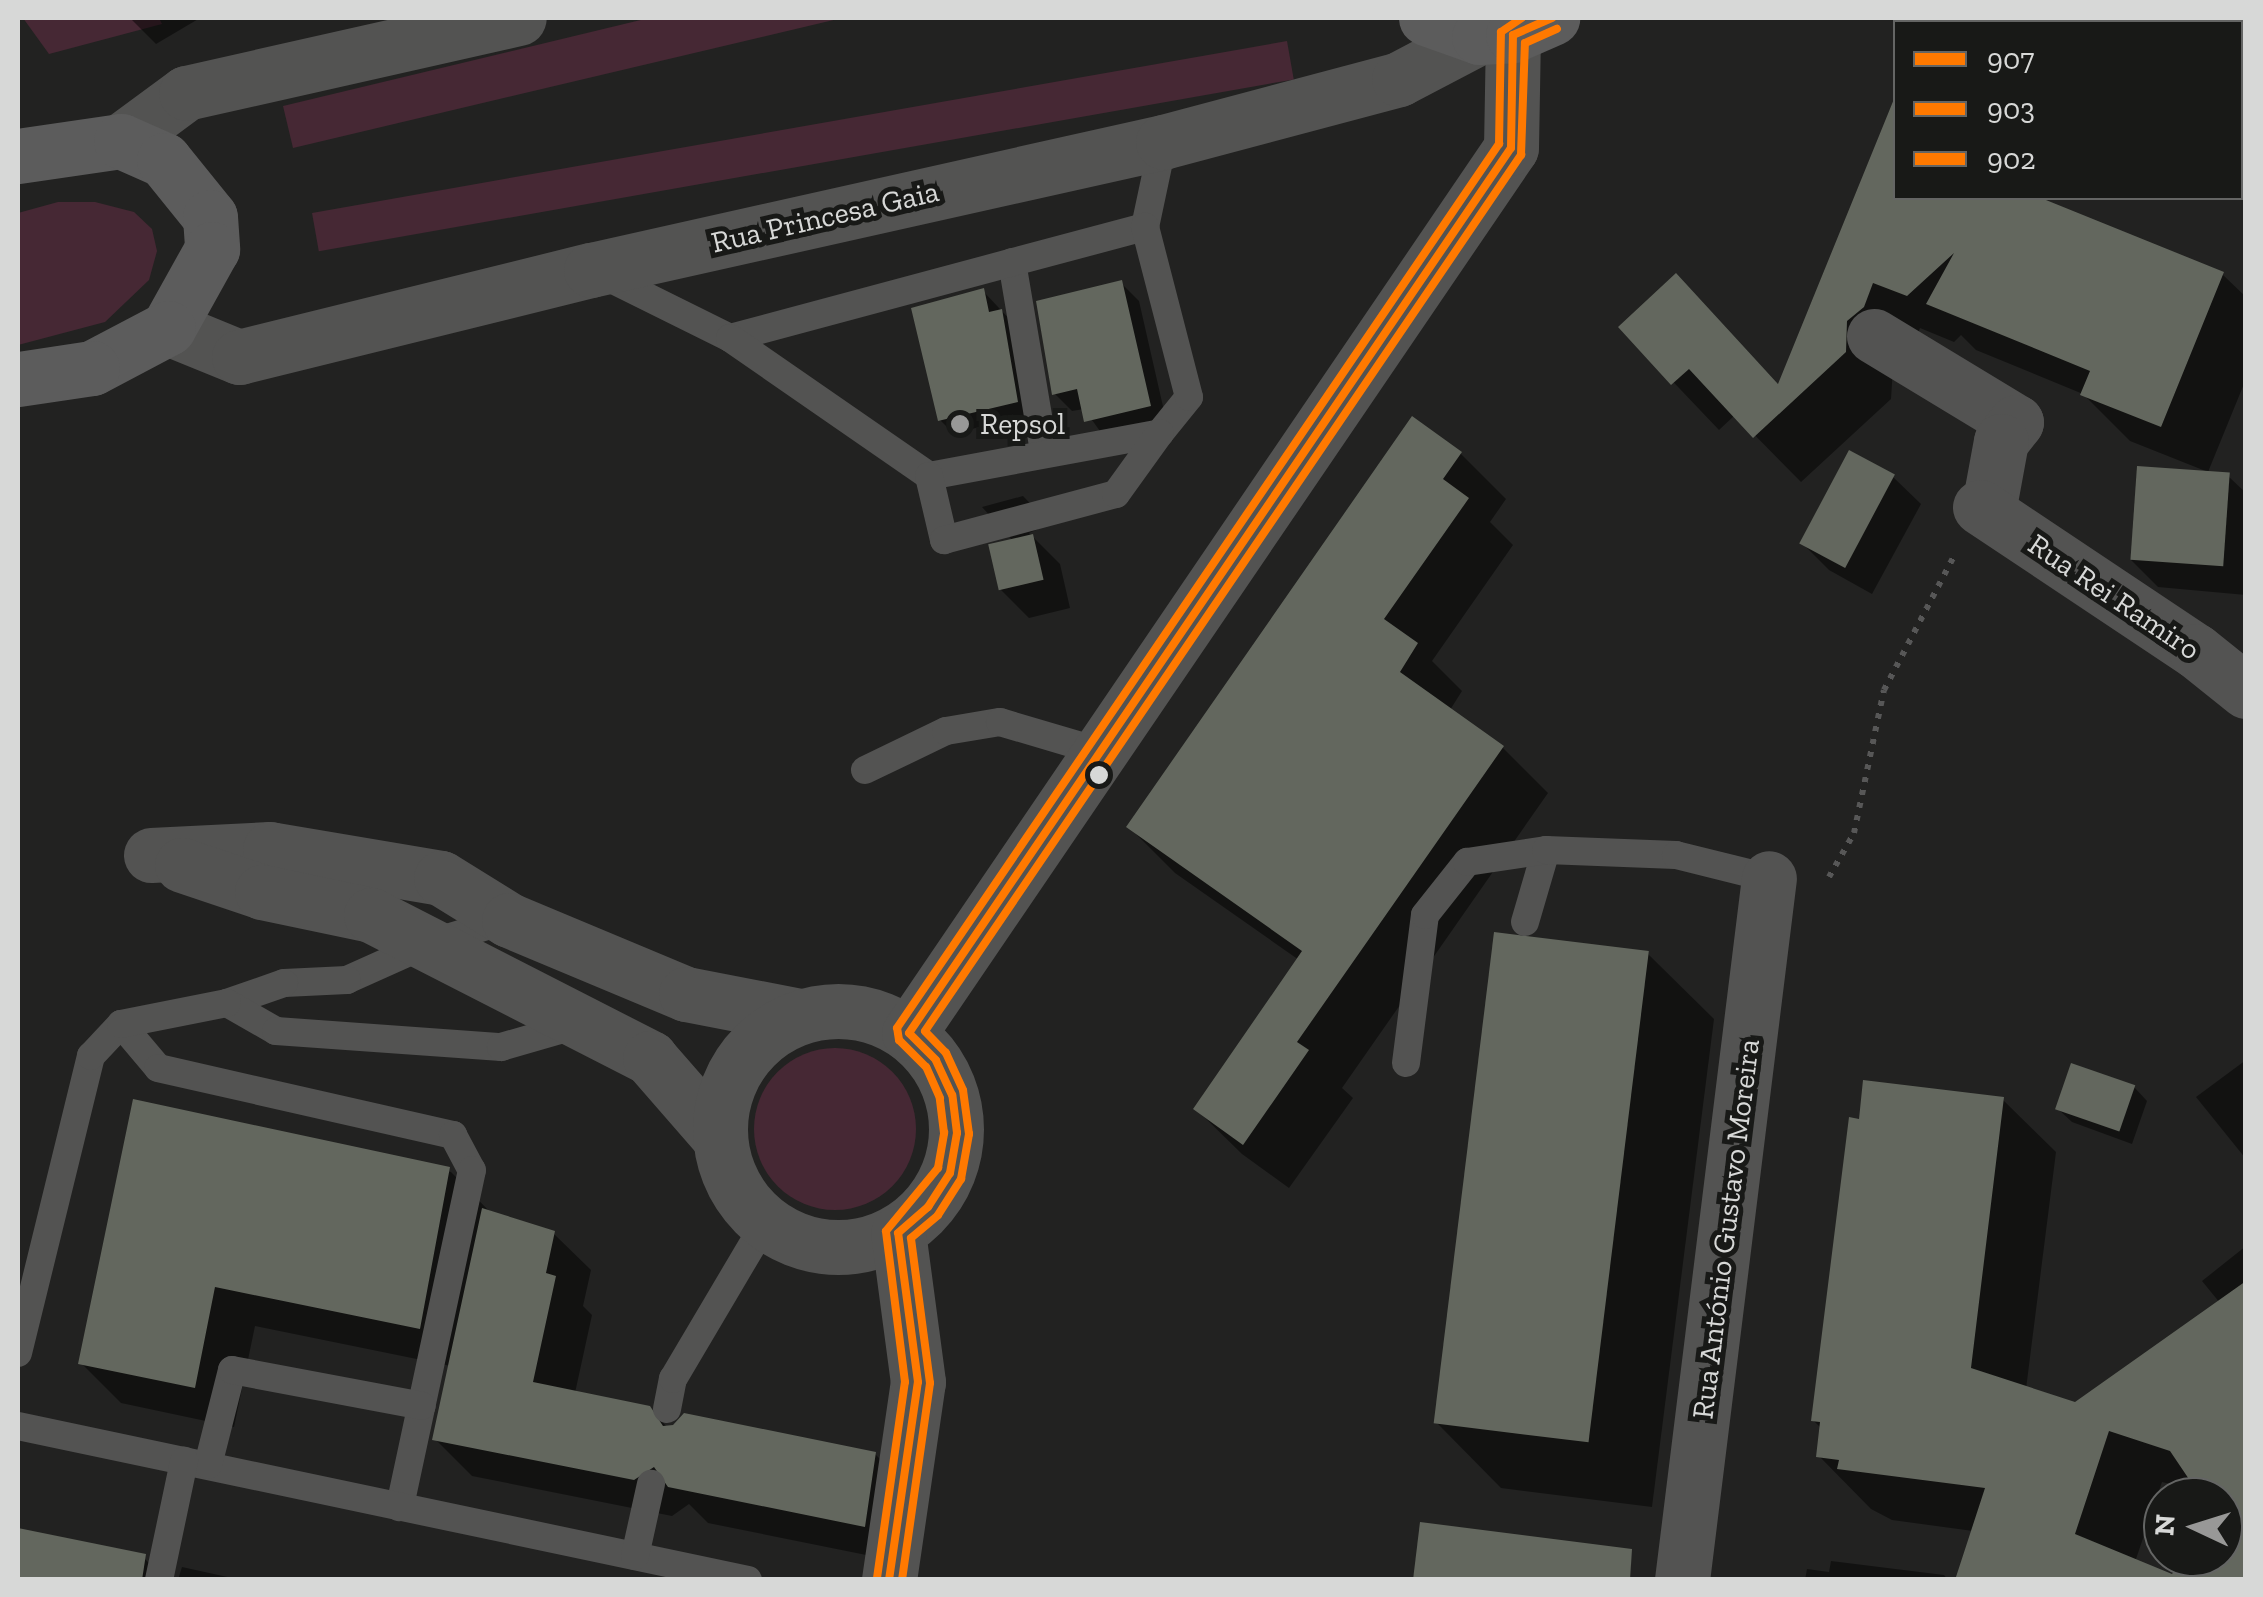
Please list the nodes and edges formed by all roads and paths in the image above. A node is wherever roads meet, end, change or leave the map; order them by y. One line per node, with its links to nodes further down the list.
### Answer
1 (519, 18): 4 (street)
2 (1426, 18): 3 (main road)
3 (1515, 30): 6 (street, Rua Princesa Gaia); 20 (street)
4 (418, 31): 5 (street)
5 (122, 141): 7 (main road); 11 (main road)
6 (1163, 142): 8 (lane); 10 (street, Rua Princesa Gaia)
7 (18, 156)
8 (1146, 227): 9 (lane); 15 (lane)
9 (1012, 262): 13 (lane); 16 (lane)
10 (591, 270): 11 (street, Rua Princesa Gaia); 13 (lane)
11 (168, 328): 14 (main road)
12 (1874, 336): 18 (street)
13 (730, 338): 17 (lane)
14 (18, 379)
15 (1160, 433): 16 (lane); 17 (lane)
16 (1044, 452): 17 (lane)
17 (929, 476)
18 (1984, 510): 19 (street, Rua Rei Ramiro); 23 (path)
19 (2246, 691)
20 (1098, 751): 21 (lane); 31 (street)
21 (865, 770)
22 (1546, 850): 23 (lane); 25 (lane); 32 (lane)
23 (1770, 878): 47 (street, Rua António Gustavo Moreira)
24 (509, 920): 26 (lane); 26 (street); 28 (street)
25 (1525, 922)
26 (427, 944): 27 (lane); 30 (street)
27 (226, 1003): 29 (lane); 30 (lane)
28 (800, 1016): 31 (street); 33 (street)
29 (121, 1024): 36 (lane); 37 (lane)
30 (583, 1024): 33 (street)
31 (909, 1033): 35 (street)
32 (1406, 1063)
33 (719, 1136): 34 (street)
34 (766, 1222): 35 (street); 38 (lane)
35 (898, 1233): 46 (street)
36 (18, 1352)
37 (422, 1406): 40 (lane); 42 (lane)
38 (666, 1409)
39 (18, 1426): 40 (lane)
40 (196, 1463): 42 (lane); 44 (lane)
41 (650, 1484): 43 (lane)
42 (400, 1506): 43 (lane)
43 (634, 1556): 45 (lane)
44 (160, 1580)
45 (748, 1580)
46 (889, 1580)
47 (1682, 1580)

